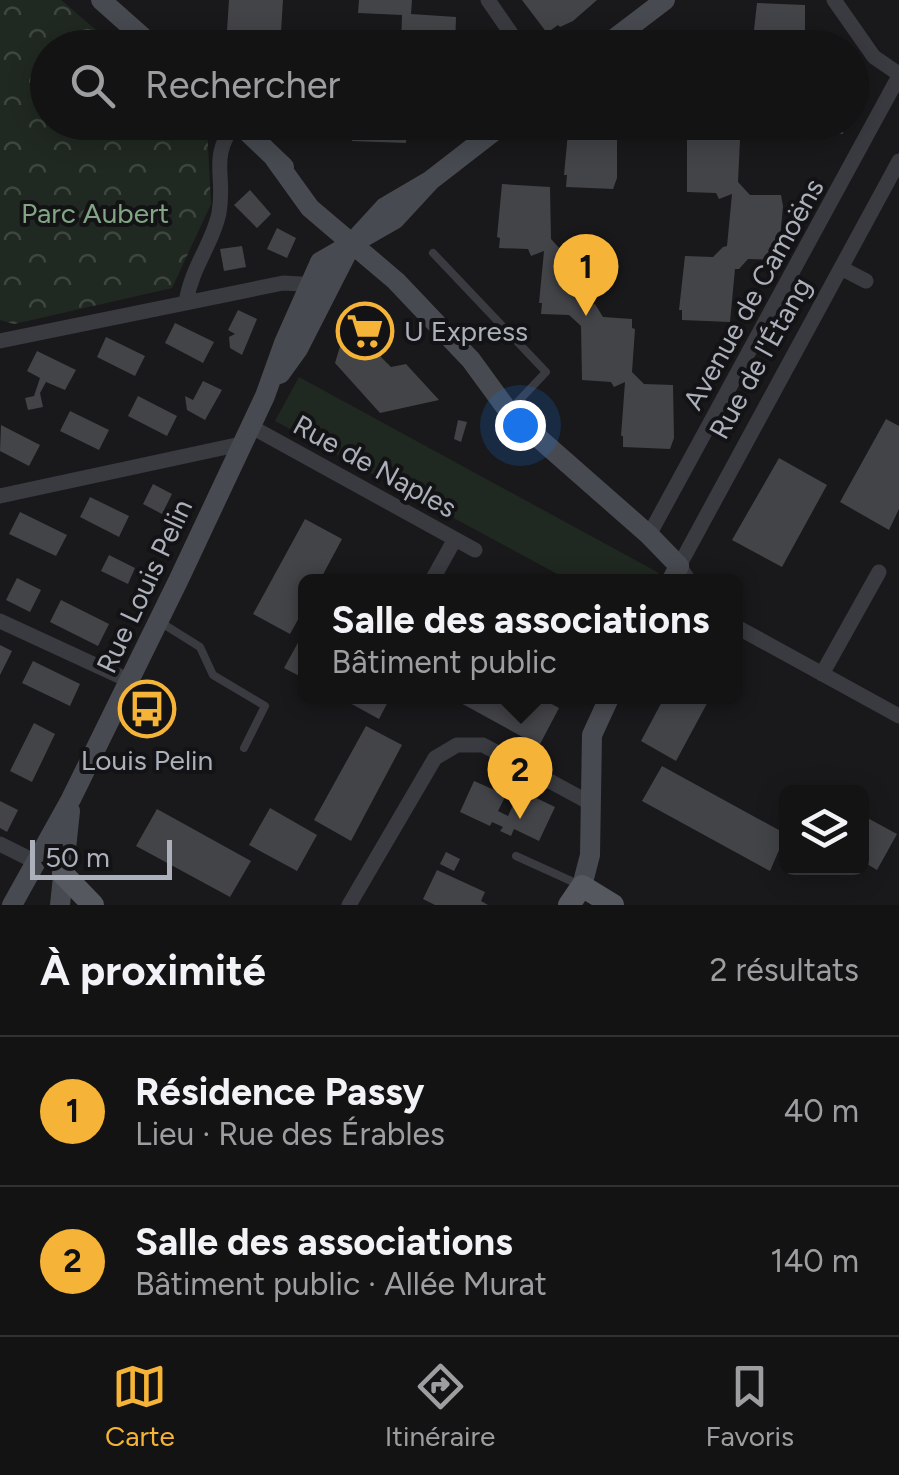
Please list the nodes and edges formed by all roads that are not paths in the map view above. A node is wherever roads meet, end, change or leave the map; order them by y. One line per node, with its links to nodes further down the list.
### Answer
1 (101, 0): 5 (street)
2 (488, 0): 6 (street)
3 (665, 0): 7 (street)
4 (834, 0): 8 (street, Avenue de Camoëns)
5 (135, 30)
6 (509, 30)
7 (626, 30)
8 (855, 30)
9 (869, 50): 10 (street, Avenue de Camoëns)
10 (899, 75): 11 (street, Avenue de Camoëns)
11 (869, 130)
12 (223, 140): 22 (street)
13 (255, 140): 17 (street)
14 (483, 140): 17 (street)
15 (864, 140): 27 (street, Avenue de Camoëns)
16 (899, 161): 19 (street, Rue de l'Étang)
17 (352, 242): 21 (street, Rue Louis Pelin); 24 (street)
18 (433, 252): 24 (lane)
19 (841, 268): 20 (street); 33 (street, Rue de l'Étang)
20 (866, 281)
21 (319, 285): 22 (street); 25 (street, Rue Louis Pelin)
22 (186, 302): 23 (street)
23 (0, 341)
24 (509, 412): 27 (street)
25 (246, 435): 26 (street); 28 (street, Rue de Naples); 35 (street, Rue Louis Pelin)
26 (0, 496)
27 (648, 535): 32 (street)
28 (455, 539): 29 (street, Rue de Naples); 31 (street)
29 (475, 550)
30 (879, 572): 37 (street)
31 (435, 574)
32 (678, 574)
33 (681, 574)
34 (0, 621): 38 (street)
35 (158, 621): 38 (street, Rue Louis Pelin); 41 (lane)
36 (743, 630): 37 (street)
37 (822, 674): 40 (street)
38 (130, 681): 42 (street, Rue Louis Pelin)
39 (606, 704): 43 (street)
40 (899, 716)
41 (244, 748)
42 (71, 799): 46 (street, Rue Louis Pelin); 47 (street, Rue Louis Pelin)
43 (592, 804): 48 (street); 52 (street)
44 (0, 844): 46 (street)
45 (516, 856): 48 (lane)
46 (36, 862): 47 (lane); 49 (street, Rue Louis Pelin)
47 (63, 874): 50 (street, Rue Louis Pelin); 51 (main road)
48 (576, 896): 53 (main road)
49 (12, 905)
50 (60, 905)
51 (93, 905)
52 (349, 905)
53 (613, 905)

